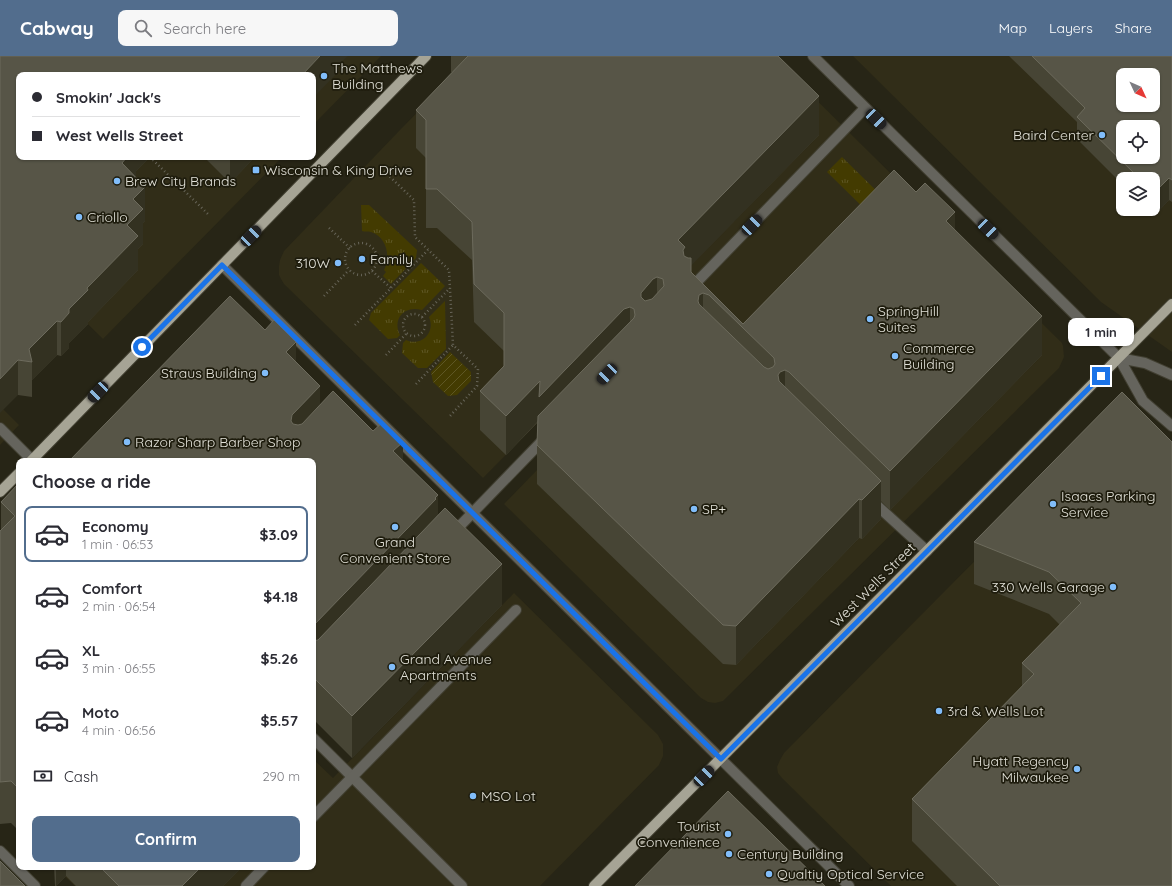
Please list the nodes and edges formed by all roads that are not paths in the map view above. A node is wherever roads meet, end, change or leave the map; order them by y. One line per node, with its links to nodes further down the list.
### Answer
1 (426, 56): 4 (main road)
2 (812, 56): 3 (street)
3 (865, 108): 5 (street); 7 (street)
4 (222, 265): 13 (main road); 17 (street)
5 (689, 290)
6 (1172, 304): 7 (main road, West Wells Street)
7 (1119, 358): 8 (street); 9 (street); 19 (main road, West Wells Street)
8 (1172, 375)
9 (1172, 426)
10 (0, 428): 12 (street)
11 (553, 430): 17 (street)
12 (29, 458)
13 (35, 458)
14 (16, 476): 15 (main road)
15 (0, 492)
16 (865, 494): 19 (street)
17 (472, 513): 18 (street); 22 (street)
18 (446, 541)
19 (926, 551): 22 (main road, West Wells Street)
20 (516, 610): 23 (street)
21 (316, 741): 23 (street)
22 (721, 759): 32 (main road, West Wells Street); 33 (street)
23 (352, 777): 24 (street); 31 (street)
24 (316, 814)
25 (0, 852): 26 (street)
26 (16, 868)
27 (19, 870): 29 (street)
28 (261, 870): 30 (street)
29 (35, 886)
30 (246, 886)
31 (462, 886)
32 (594, 886)
33 (849, 886)

